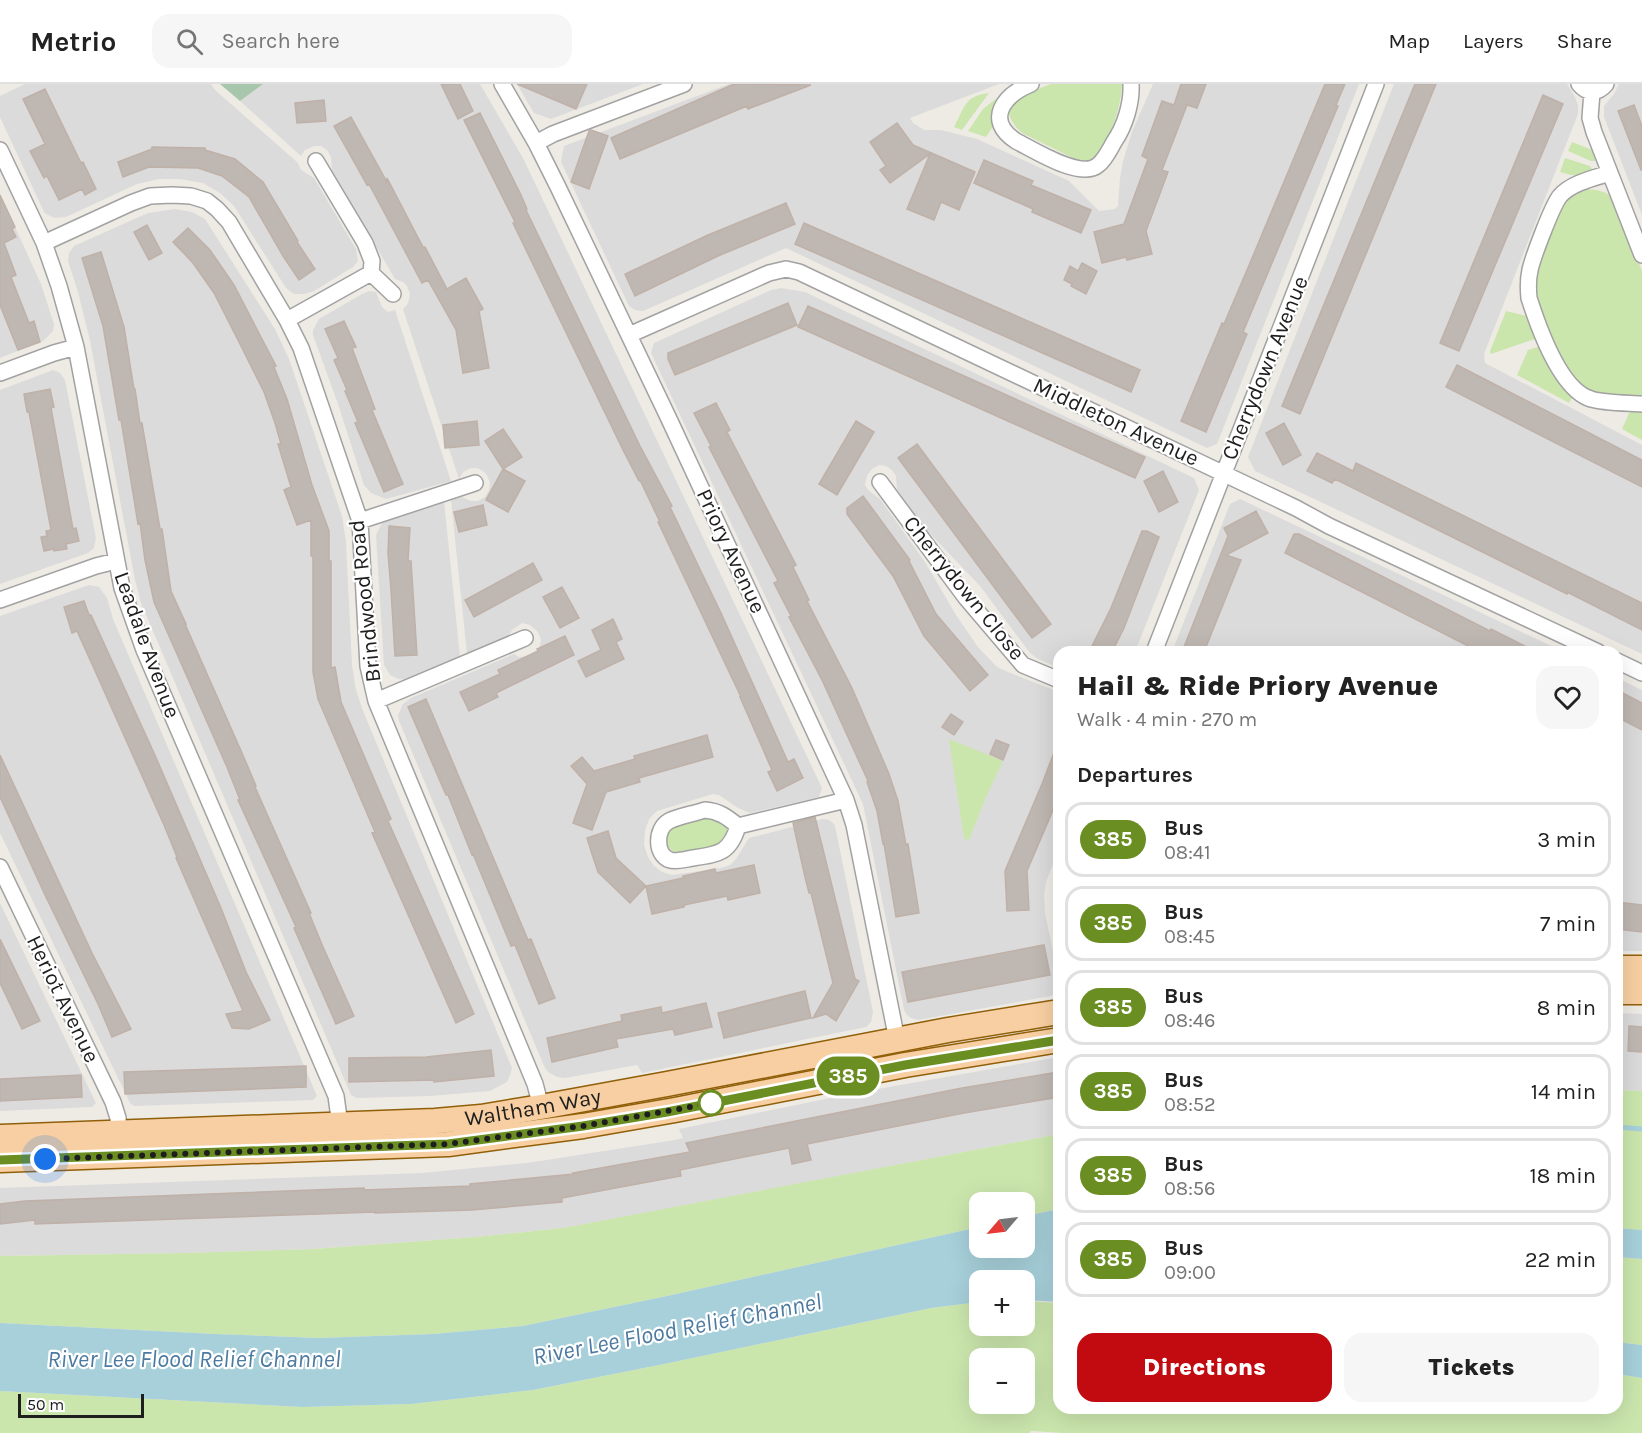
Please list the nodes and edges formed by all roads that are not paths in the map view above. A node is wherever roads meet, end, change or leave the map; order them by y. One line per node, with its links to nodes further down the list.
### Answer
1 (502, 84): 8 (street, Priory Avenue)
2 (684, 84): 8 (street)
3 (1031, 84): 4 (street)
4 (1131, 84)
5 (1376, 84): 21 (street, Cherrydown Avenue)
6 (1606, 84): 7 (street)
7 (1586, 88): 11 (street)
8 (536, 143): 17 (street, Priory Avenue)
9 (0, 150): 12 (street, Leadale Avenue)
10 (316, 161): 14 (street)
11 (1610, 172): 13 (street); 20 (street)
12 (44, 243): 16 (street, Brindwood Road); 18 (street, Leadale Avenue)
13 (1642, 255)
14 (371, 273): 15 (street); 16 (street)
15 (393, 294)
16 (287, 320): 24 (street, Brindwood Road)
17 (629, 335): 21 (street, Middleton Avenue); 34 (street, Priory Avenue)
18 (76, 347): 19 (street); 25 (street, Leadale Avenue)
19 (0, 374)
20 (1642, 404)
21 (1223, 473): 28 (street, Cherrydown Avenue); 29 (street, Middleton Avenue)
22 (880, 482): 32 (street, Cherrydown Close)
23 (475, 483): 24 (street)
24 (360, 521): 33 (street, Brindwood Road)
25 (116, 561): 26 (street); 53 (street, Leadale Avenue)
26 (0, 600)
27 (525, 638): 33 (street)
28 (1156, 646)
29 (1585, 646)
30 (1623, 664): 31 (street)
31 (1642, 673)
32 (1053, 678)
33 (376, 701): 51 (street, Brindwood Road)
34 (846, 800): 35 (street); 44 (street, Priory Avenue)
35 (738, 826): 35 (street)
36 (0, 867): 55 (street, Heriot Avenue)
37 (1623, 968): 38 (main road)
38 (1642, 968)
39 (1623, 992): 40 (main road)
40 (1642, 992)
41 (1053, 1013): 42 (main road, Waltham Way)
42 (1024, 1018): 43 (main road, Waltham Way); 46 (main road)
43 (948, 1030): 44 (main road, Waltham Way); 48 (main road)
44 (897, 1040): 47 (main road, Waltham Way)
45 (1053, 1041): 46 (main road, Waltham Way)
46 (1030, 1045): 48 (main road, Waltham Way)
47 (843, 1051): 49 (main road); 50 (main road, Waltham Way)
48 (954, 1057): 49 (main road, Waltham Way)
49 (848, 1076): 52 (main road, Waltham Way)
50 (667, 1084): 51 (main road, Waltham Way); 52 (main road)
51 (541, 1107): 56 (main road, Waltham Way)
52 (675, 1110): 56 (main road, Waltham Way)
53 (340, 1125): 54 (main road, Waltham Way); 56 (main road, Waltham Way)
54 (227, 1128): 55 (main road, Waltham Way); 58 (main road)
55 (118, 1132): 57 (main road, Waltham Way)
56 (436, 1133): 58 (main road, Waltham Way)
57 (0, 1137)
58 (227, 1152): 59 (main road, Waltham Way)
59 (0, 1160)

